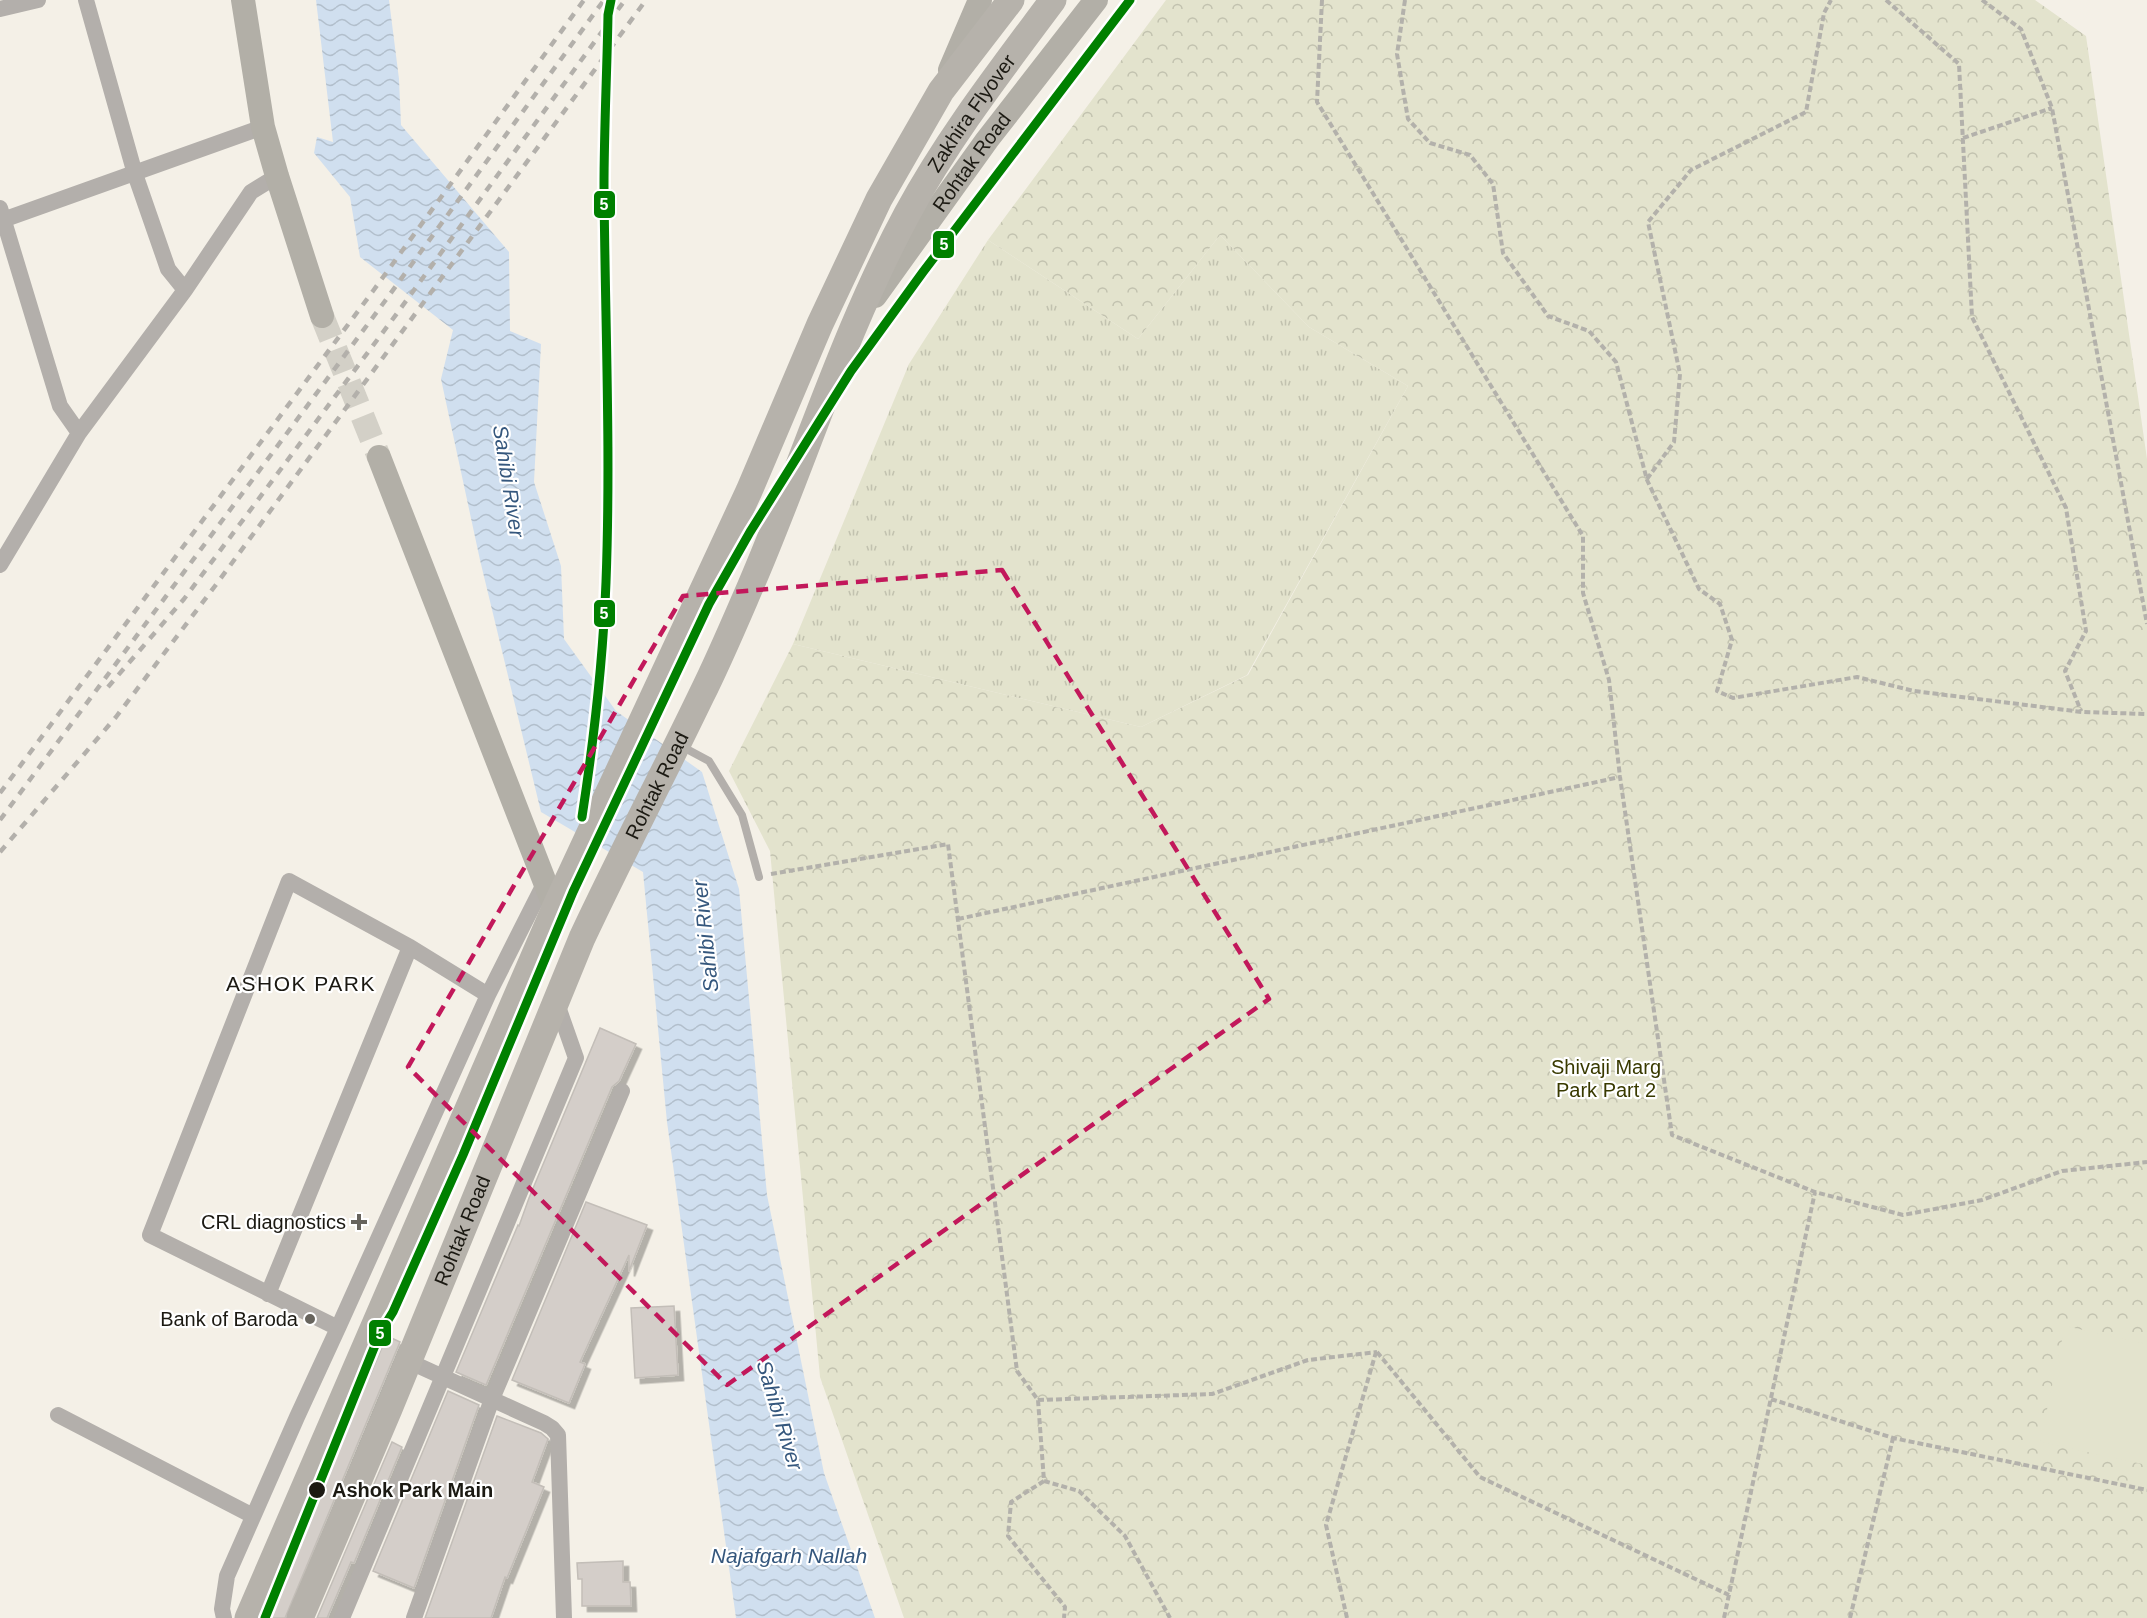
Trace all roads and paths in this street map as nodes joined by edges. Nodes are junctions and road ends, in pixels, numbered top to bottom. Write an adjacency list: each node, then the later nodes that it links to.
1 (38, 0): 13 (street)
2 (86, 0): 18 (street)
3 (243, 0): 16 (street)
4 (980, 0): 14 (street, Rohtak Road)
5 (1011, 0): 14 (main road, Zakhira Flyover)
6 (1053, 0): 23 (main road, Zakhira Flyover)
7 (1096, 0): 23 (street, Rohtak Road)
8 (1322, 0): 32 (path)
9 (1406, 0): 26 (path)
10 (1831, 0): 26 (path)
11 (1886, 0): 17 (path)
12 (1982, 0): 15 (path)
13 (0, 9)
14 (941, 91): 35 (main road, Rohtak Road)
15 (2052, 108): 17 (path); 28 (path)
16 (263, 127): 18 (street); 19 (street)
17 (1963, 138): 29 (path)
18 (135, 174): 20 (street); 21 (street)
19 (277, 176): 21 (street); 22 (street)
20 (1, 216): 24 (street)
21 (185, 290): 24 (street)
22 (322, 316)
23 (851, 330): 31 (main road, Rohtak Road)
24 (79, 433): 27 (street)
25 (380, 457): 34 (street)
26 (1647, 480): 29 (path)
27 (0, 565)
28 (2147, 624)
29 (2082, 712): 30 (path)
30 (2147, 714)
31 (677, 744): 33 (lane); 39 (main road, Rohtak Road)
32 (1620, 777): 36 (path); 42 (path)
33 (759, 877): 36 (path)
34 (545, 882): 35 (street); 38 (street)
35 (555, 908): 58 (main road, Rohtak Road)
36 (958, 919): 50 (path)
37 (410, 947): 38 (street); 43 (street); 43 (street)
38 (488, 995): 44 (street)
39 (556, 1001): 46 (main road, Rohtak Road); 47 (street)
40 (622, 1091): 48 (street)
41 (2147, 1162): 42 (path)
42 (1815, 1192): 49 (path)
43 (268, 1294): 44 (street)
44 (338, 1329): 55 (street)
45 (1377, 1352): 50 (path); 56 (path); 65 (path)
46 (408, 1361): 47 (street); 59 (main road, Rohtak Road)
47 (442, 1376): 48 (street); 60 (street)
48 (492, 1399): 61 (street); 62 (street)
49 (1771, 1399): 52 (path); 56 (path)
50 (1038, 1400): 53 (path)
51 (58, 1415): 55 (street)
52 (1893, 1438): 54 (path); 67 (path)
53 (1044, 1481): 63 (path); 64 (path)
54 (2147, 1490)
55 (253, 1515): 57 (street)
56 (1729, 1595): 66 (path)
57 (224, 1618)
58 (248, 1618)
59 (300, 1618)
60 (342, 1618)
61 (414, 1618)
62 (564, 1618)
63 (1064, 1618)
64 (1170, 1618)
65 (1347, 1618)
66 (1724, 1618)
67 (1850, 1618)

